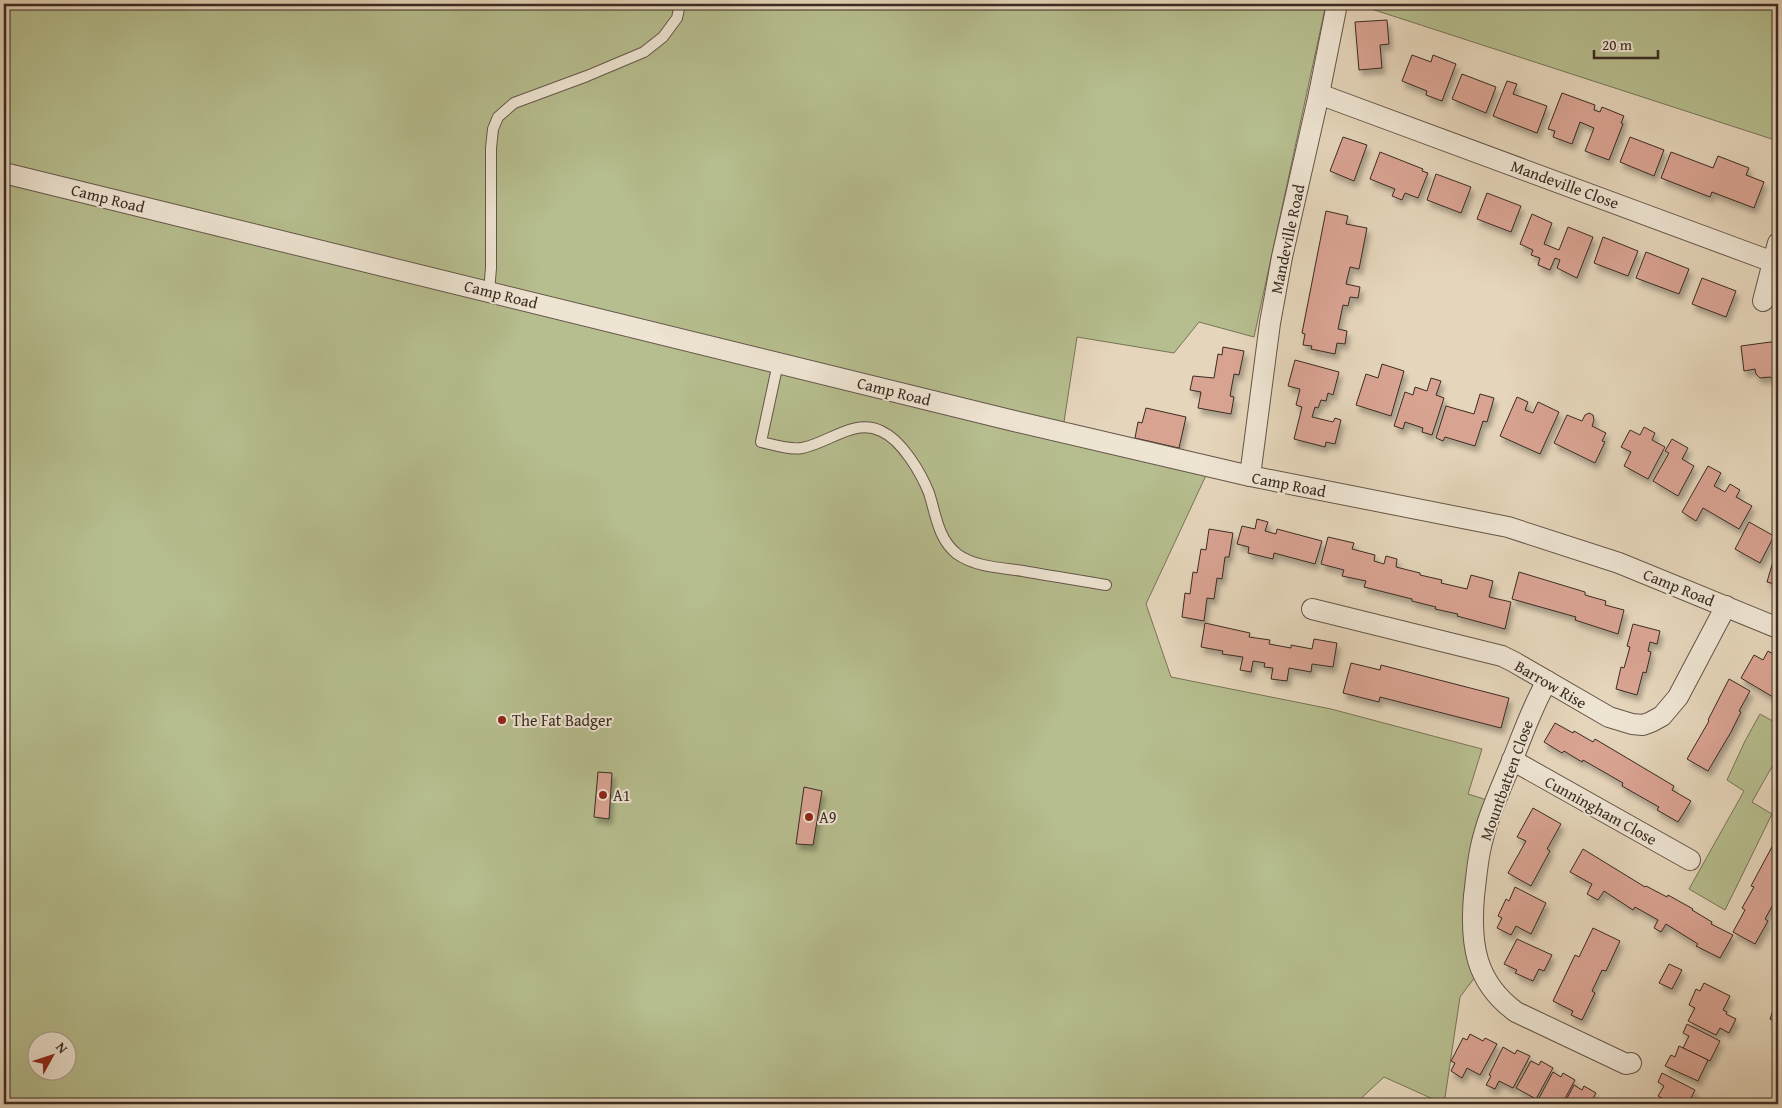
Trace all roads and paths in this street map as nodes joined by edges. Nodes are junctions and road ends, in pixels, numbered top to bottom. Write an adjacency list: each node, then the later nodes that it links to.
1 (680, 4): 6 (lane)
2 (1337, 4): 3 (street, Mandeville Road)
3 (1319, 94): 5 (street, Mandeville Close); 9 (street, Mandeville Road)
4 (4, 173): 6 (street, Camp Road)
5 (1776, 253): 7 (street, Mandeville Close)
6 (489, 291): 8 (street, Camp Road)
7 (1763, 301)
8 (778, 363): 9 (street, Camp Road); 10 (lane)
9 (1250, 476): 11 (street, Camp Road)
10 (1106, 585)
11 (1726, 606): 13 (street, Camp Road); 14 (street, Barrow Rise)
12 (1312, 609): 14 (street, Barrow Rise)
13 (1778, 628)
14 (1547, 681): 15 (street, Mountbatten Close)
15 (1512, 760): 16 (street, Cunningham Close); 17 (street, Mountbatten Close)
16 (1690, 860)
17 (1631, 1063)

